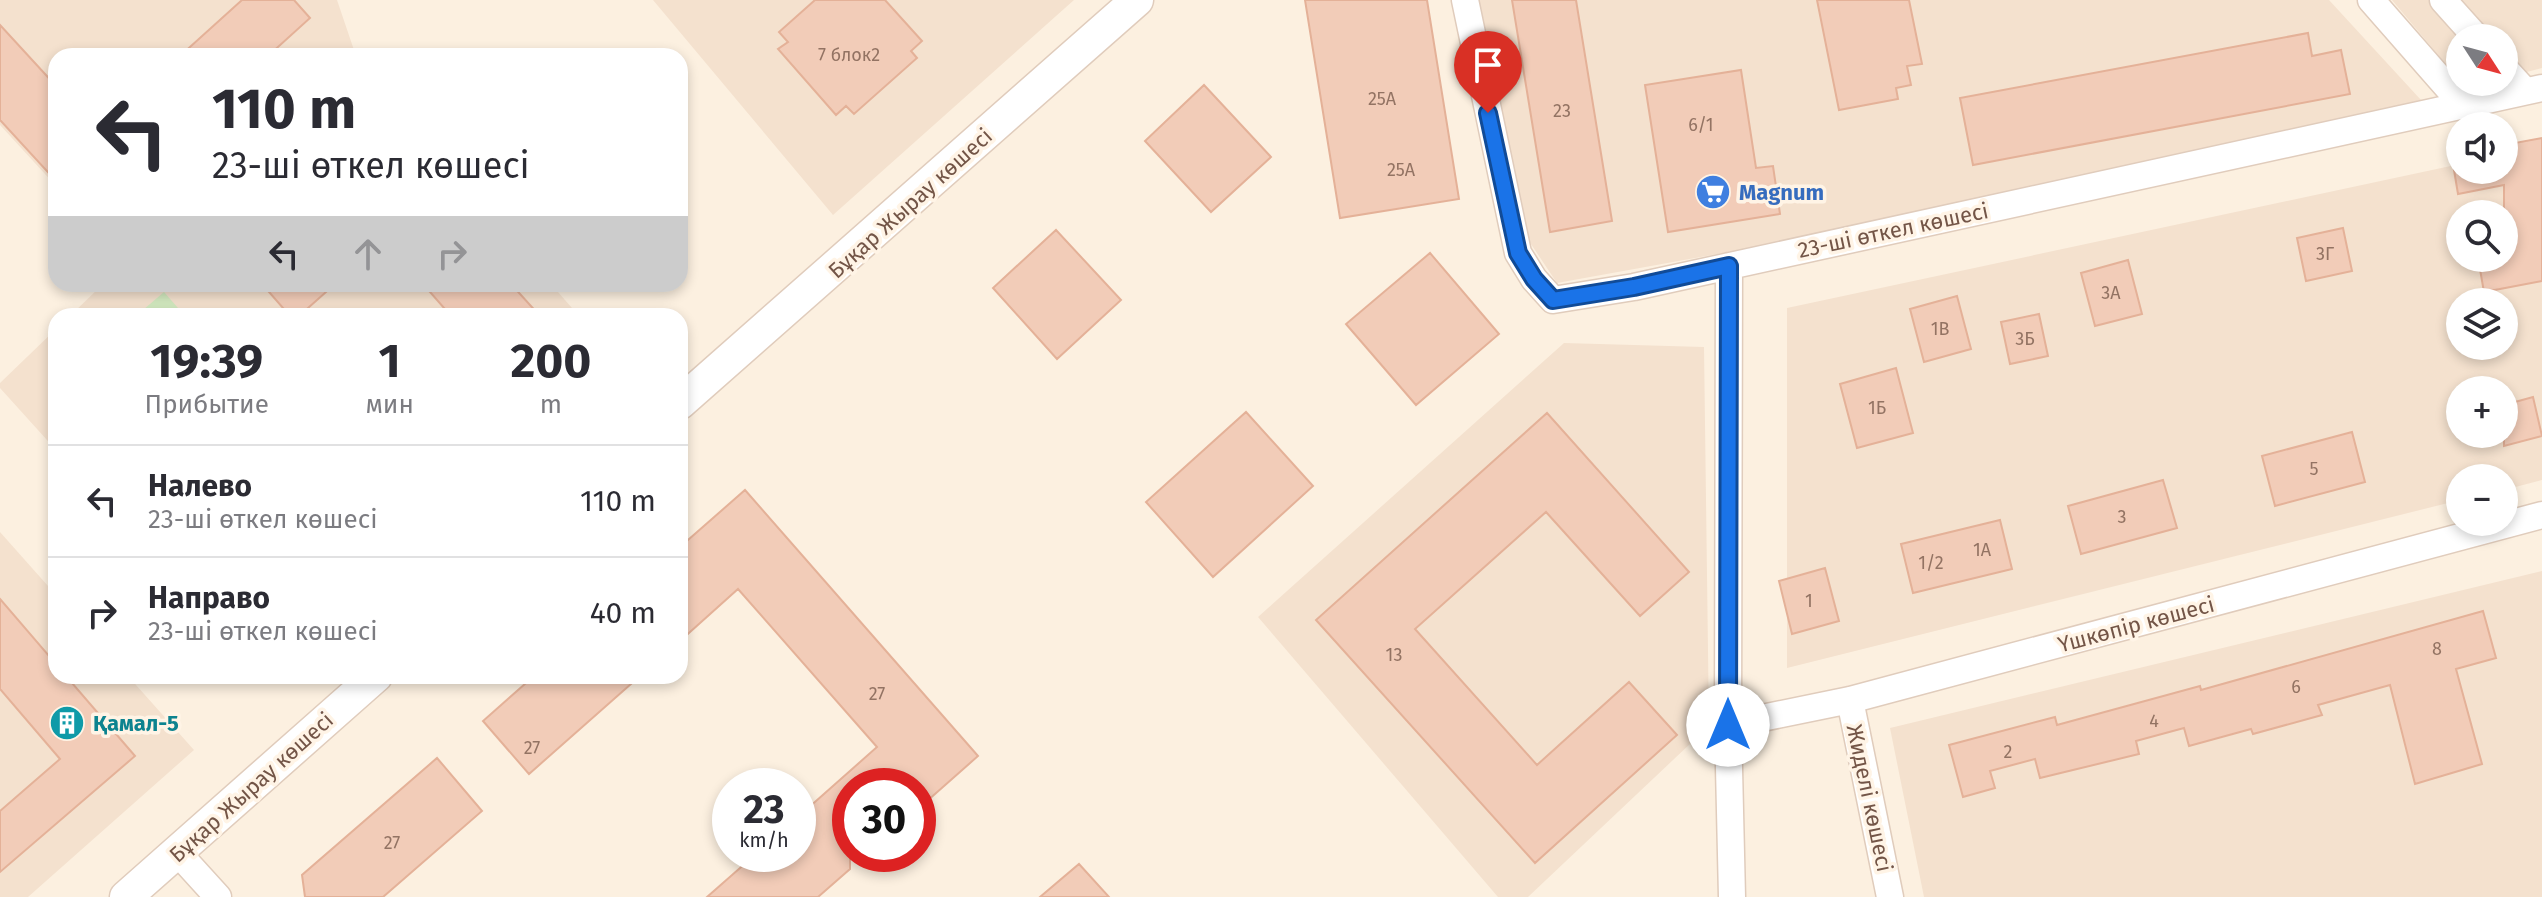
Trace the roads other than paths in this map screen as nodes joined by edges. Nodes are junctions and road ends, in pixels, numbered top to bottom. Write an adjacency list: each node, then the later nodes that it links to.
1 (1137, 0): 9 (street, Бұқар Жырау көшесі)
2 (1465, 0): 8 (street, 23-ші өткел көшесі)
3 (2371, 0): 7 (street)
4 (2443, 0): 5 (street)
5 (2464, 24)
6 (2534, 89): 7 (street, 23-ші өткел көшесі)
7 (2463, 105): 8 (street, 23-ші өткел көшесі)
8 (1729, 266): 13 (street)
9 (688, 396)
10 (2542, 515): 12 (street, Үшкөпір көшесі)
11 (367, 684): 14 (street, Бұқар Жырау көшесі)
12 (1850, 700): 13 (street, Үшкөпір көшесі); 18 (street, Жиделі көшесі)
13 (1728, 725): 17 (street)
14 (178, 853): 15 (street, Бұқар Жырау көшесі); 16 (street)
15 (126, 897)
16 (218, 897)
17 (1732, 897)
18 (1890, 897)

